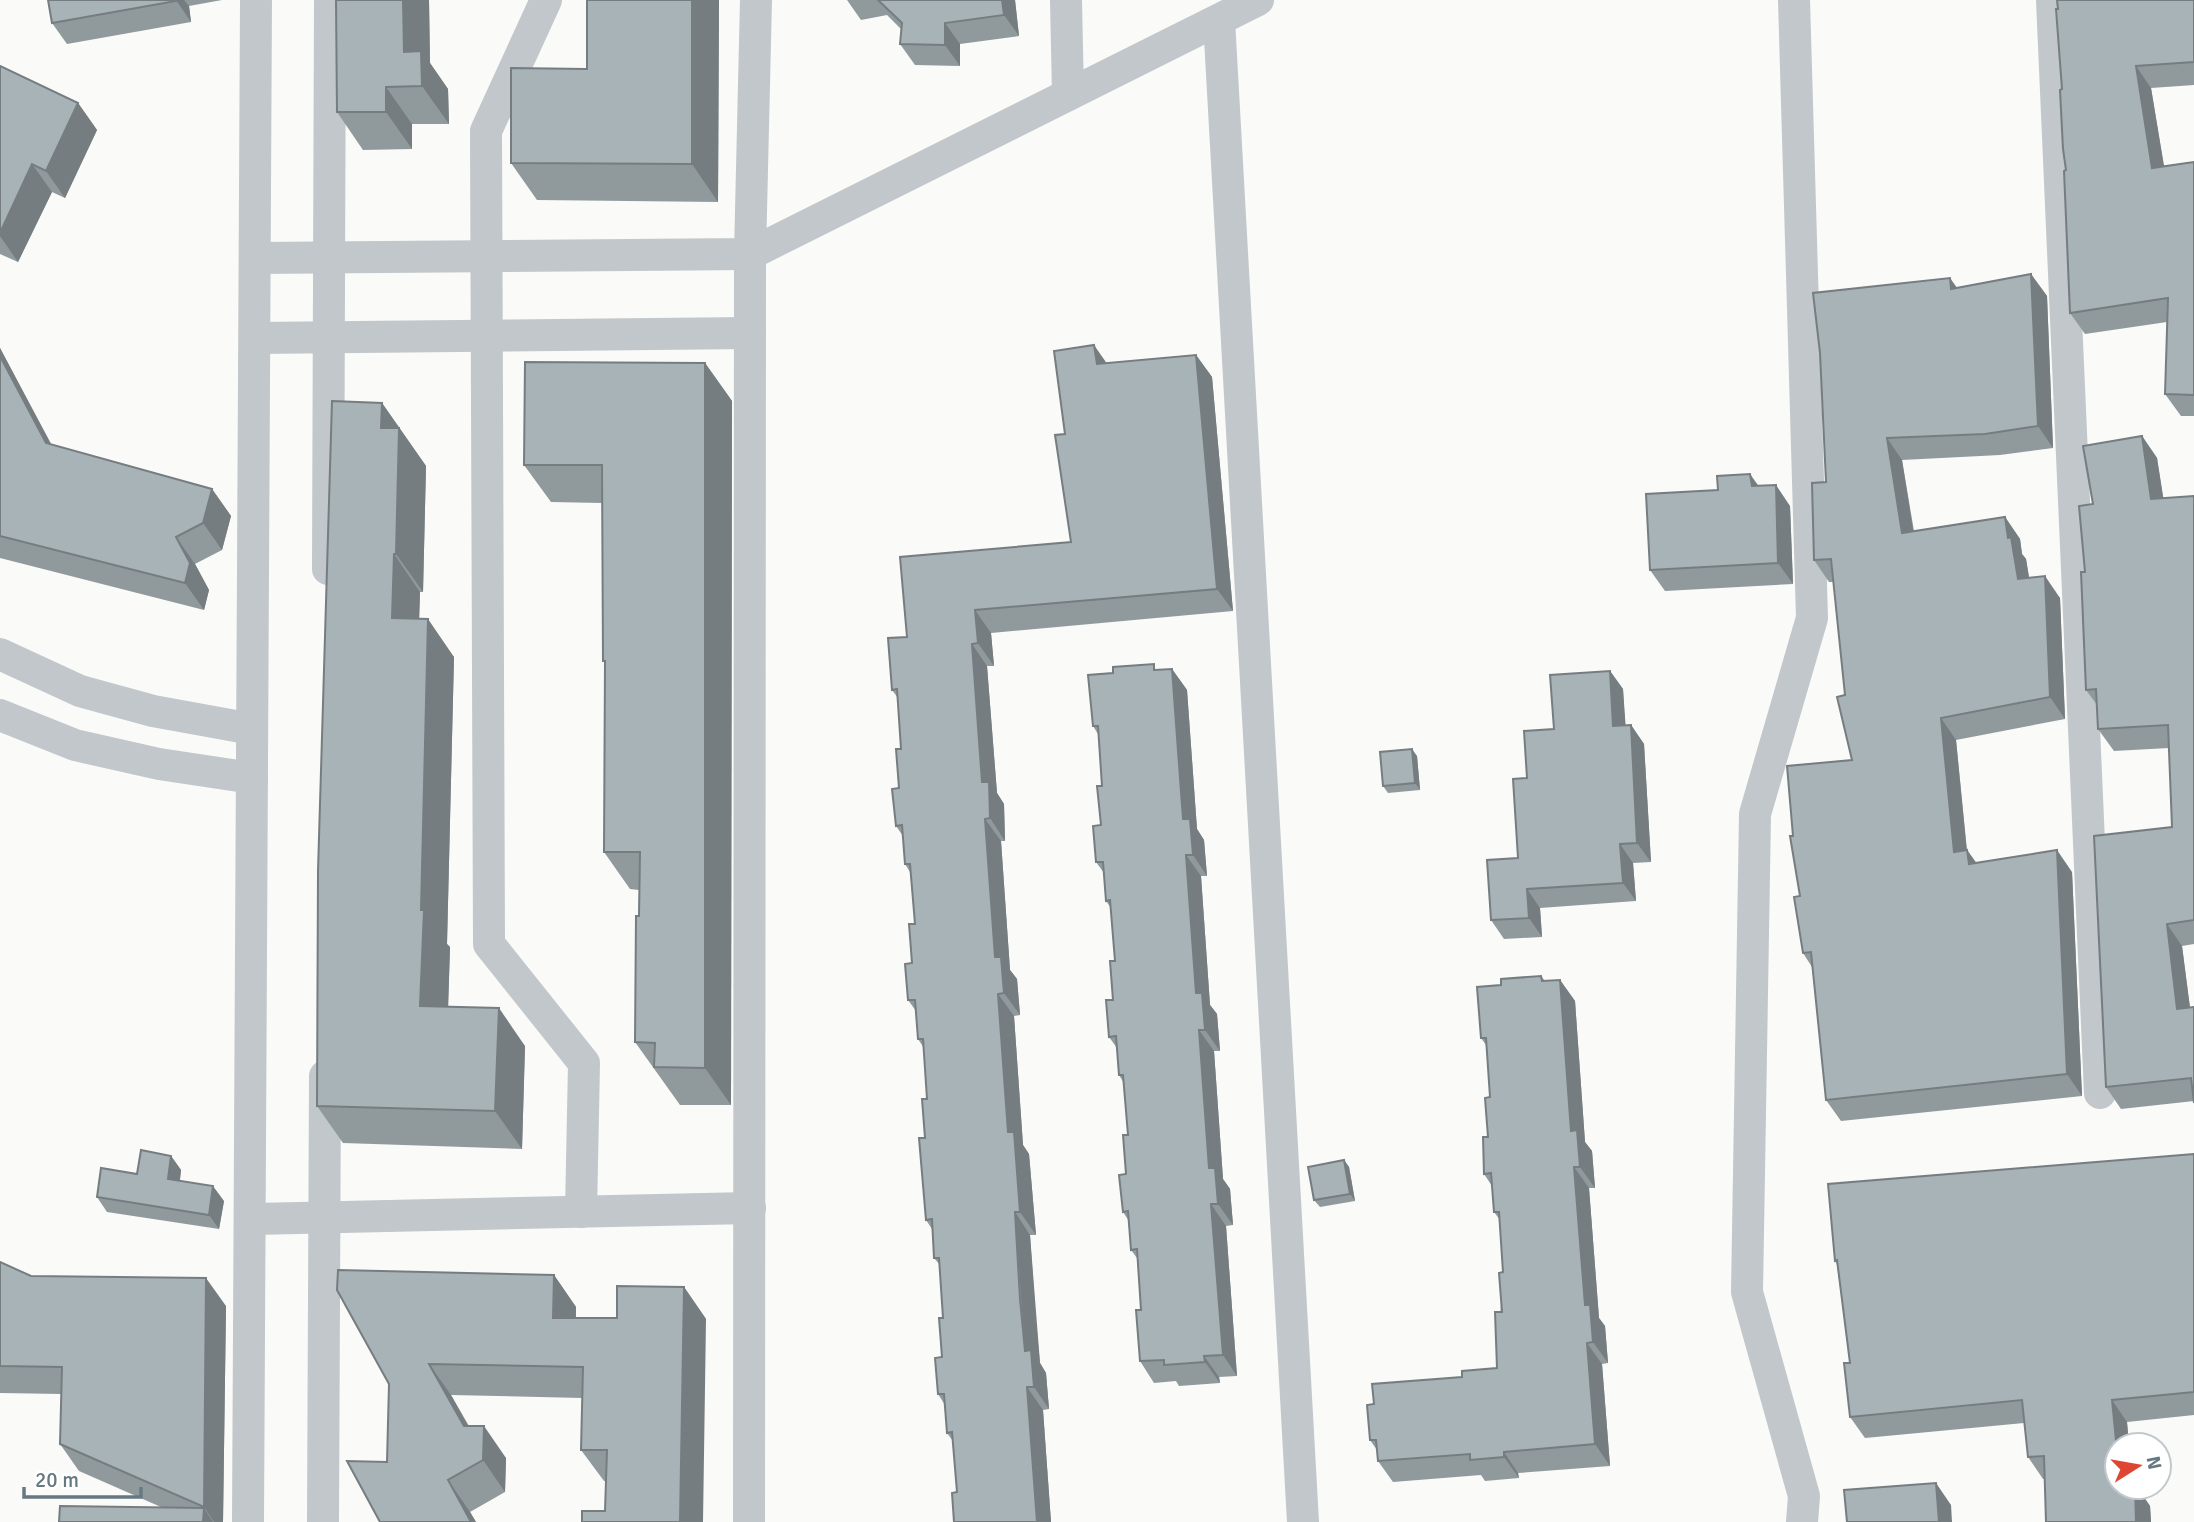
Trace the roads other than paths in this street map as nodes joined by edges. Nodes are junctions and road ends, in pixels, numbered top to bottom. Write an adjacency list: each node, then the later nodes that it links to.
1 (256, 0): 14 (street)
2 (330, 0): 13 (street)
3 (546, 0): 12 (street)
4 (756, 0): 11 (street)
5 (1066, 0): 10 (street)
6 (1258, 0): 9 (street)
7 (1794, 0): 34 (street)
8 (2052, 0): 25 (street)
9 (1219, 20): 10 (street); 33 (street)
10 (1068, 94): 11 (street)
11 (750, 254): 12 (street); 15 (street)
12 (487, 256): 13 (street); 16 (street)
13 (329, 257): 14 (street); 17 (street)
14 (255, 258): 18 (street)
15 (750, 333): 16 (street); 26 (street)
16 (487, 336): 17 (street); 27 (street)
17 (329, 337): 18 (street); 19 (street)
18 (254, 338): 22 (street)
19 (327, 603)
20 (0, 654): 22 (street)
21 (0, 715): 23 (street)
22 (252, 729): 23 (street)
23 (252, 778): 29 (street)
24 (325, 1050): 28 (street)
25 (2101, 1093)
26 (750, 1208): 27 (street); 32 (street)
27 (581, 1212): 28 (street)
28 (325, 1217): 29 (street); 31 (street)
29 (250, 1219): 30 (street)
30 (248, 1522)
31 (323, 1522)
32 (750, 1522)
33 (1303, 1522)
34 (1802, 1522)

